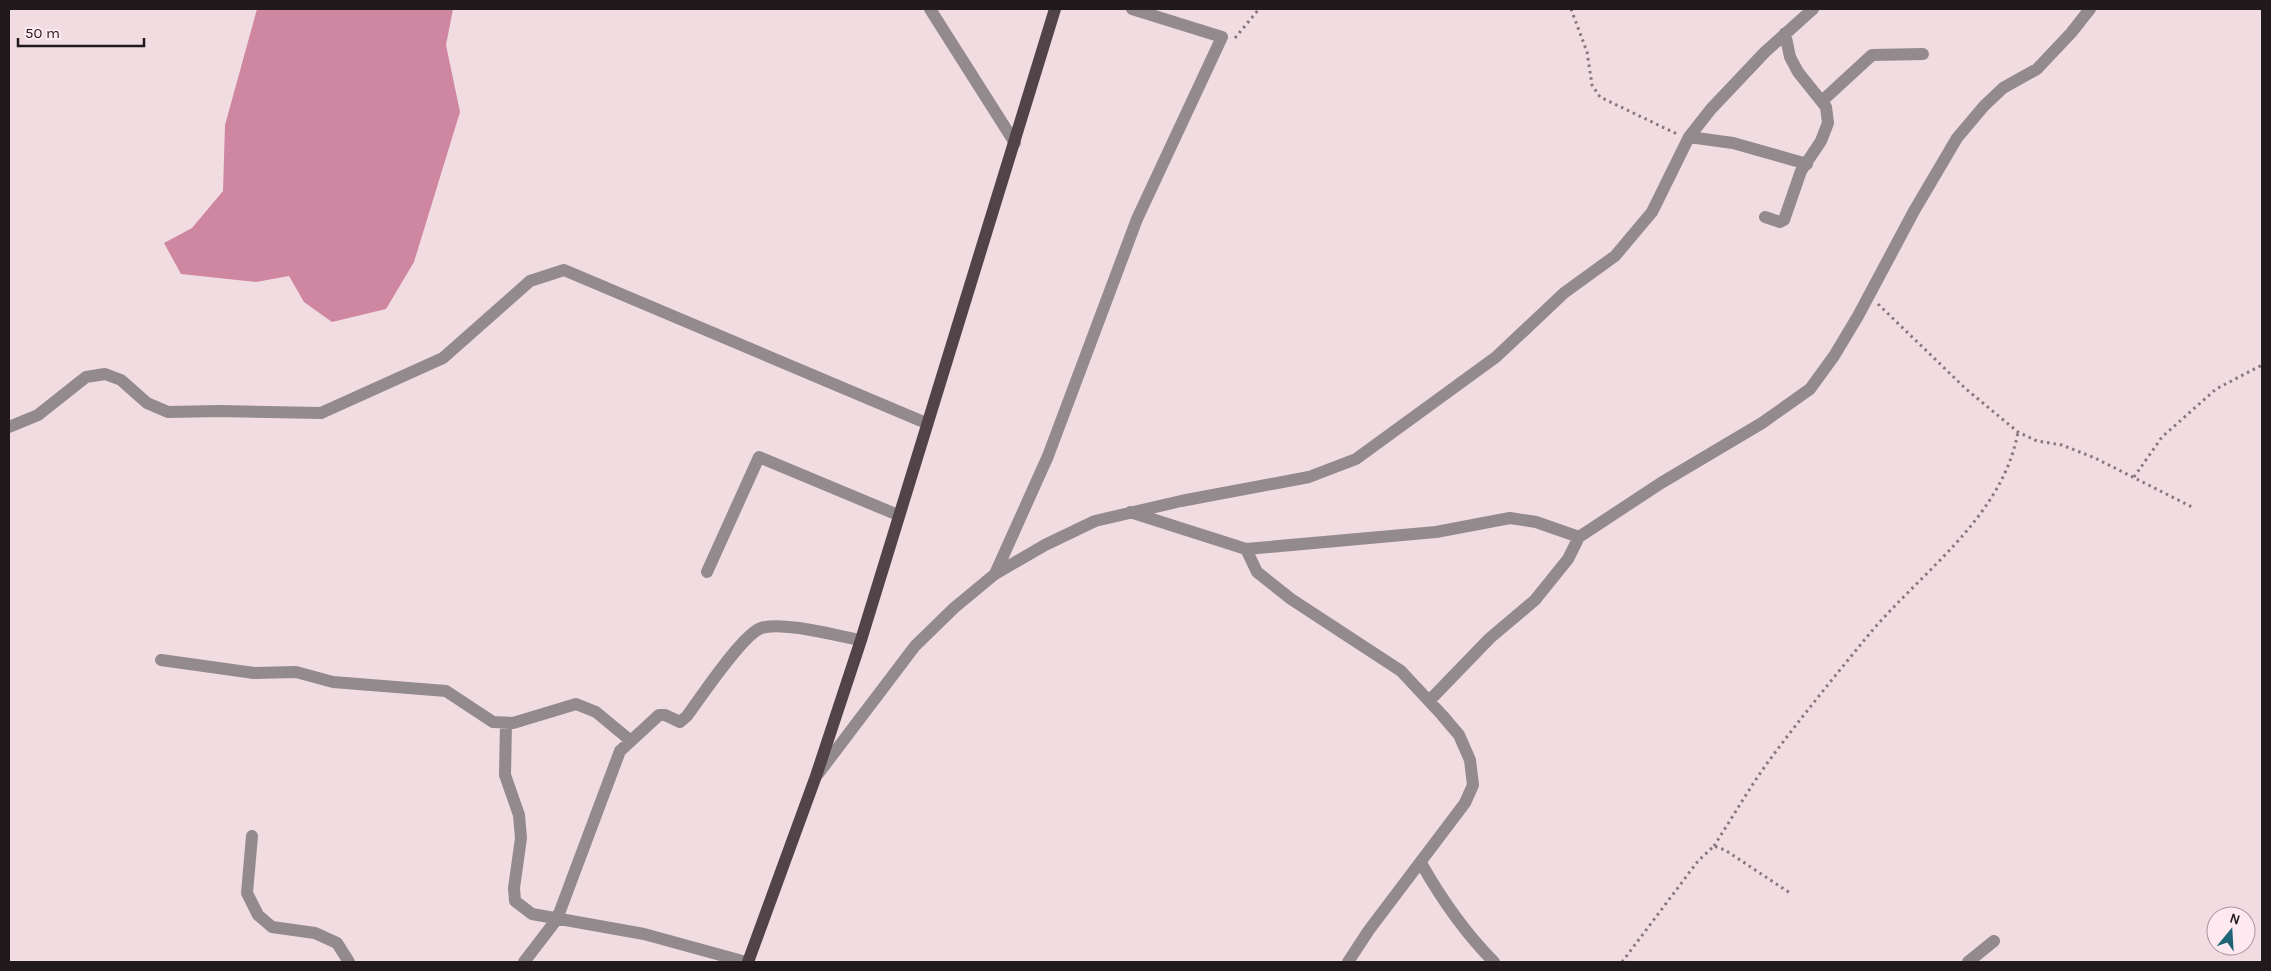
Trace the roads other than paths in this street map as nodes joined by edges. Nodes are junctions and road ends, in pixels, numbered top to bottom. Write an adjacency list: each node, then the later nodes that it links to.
1 (930, 9): 10 (street)
2 (1055, 9): 10 (main road)
3 (1132, 9): 20 (street)
4 (1813, 9): 6 (street)
5 (2090, 9): 17 (street)
6 (1786, 33): 8 (street); 9 (street)
7 (1923, 54): 8 (street)
8 (1822, 101): 11 (street)
9 (1689, 137): 11 (street); 15 (street)
10 (1015, 143): 13 (main road)
11 (1807, 164): 12 (street)
12 (1765, 217)
13 (926, 423): 14 (street); 16 (main road)
14 (9, 427)
15 (1130, 512): 18 (street); 20 (street)
16 (898, 514): 19 (street); 21 (main road)
17 (1580, 537): 18 (street); 23 (street)
18 (1246, 549): 23 (street)
19 (708, 572)
20 (995, 574): 26 (street)
21 (861, 640): 25 (street); 26 (main road)
22 (160, 660): 24 (street)
23 (1429, 701): 28 (street)
24 (506, 723): 25 (street); 29 (street)
25 (630, 741): 29 (street)
26 (816, 776): 33 (main road)
27 (252, 836): 31 (street)
28 (1421, 862): 34 (street); 35 (street)
29 (557, 919): 32 (street); 33 (street)
30 (1994, 941): 36 (street)
31 (349, 962)
32 (524, 962)
33 (747, 962)
34 (1348, 962)
35 (1494, 962)
36 (1968, 962)

